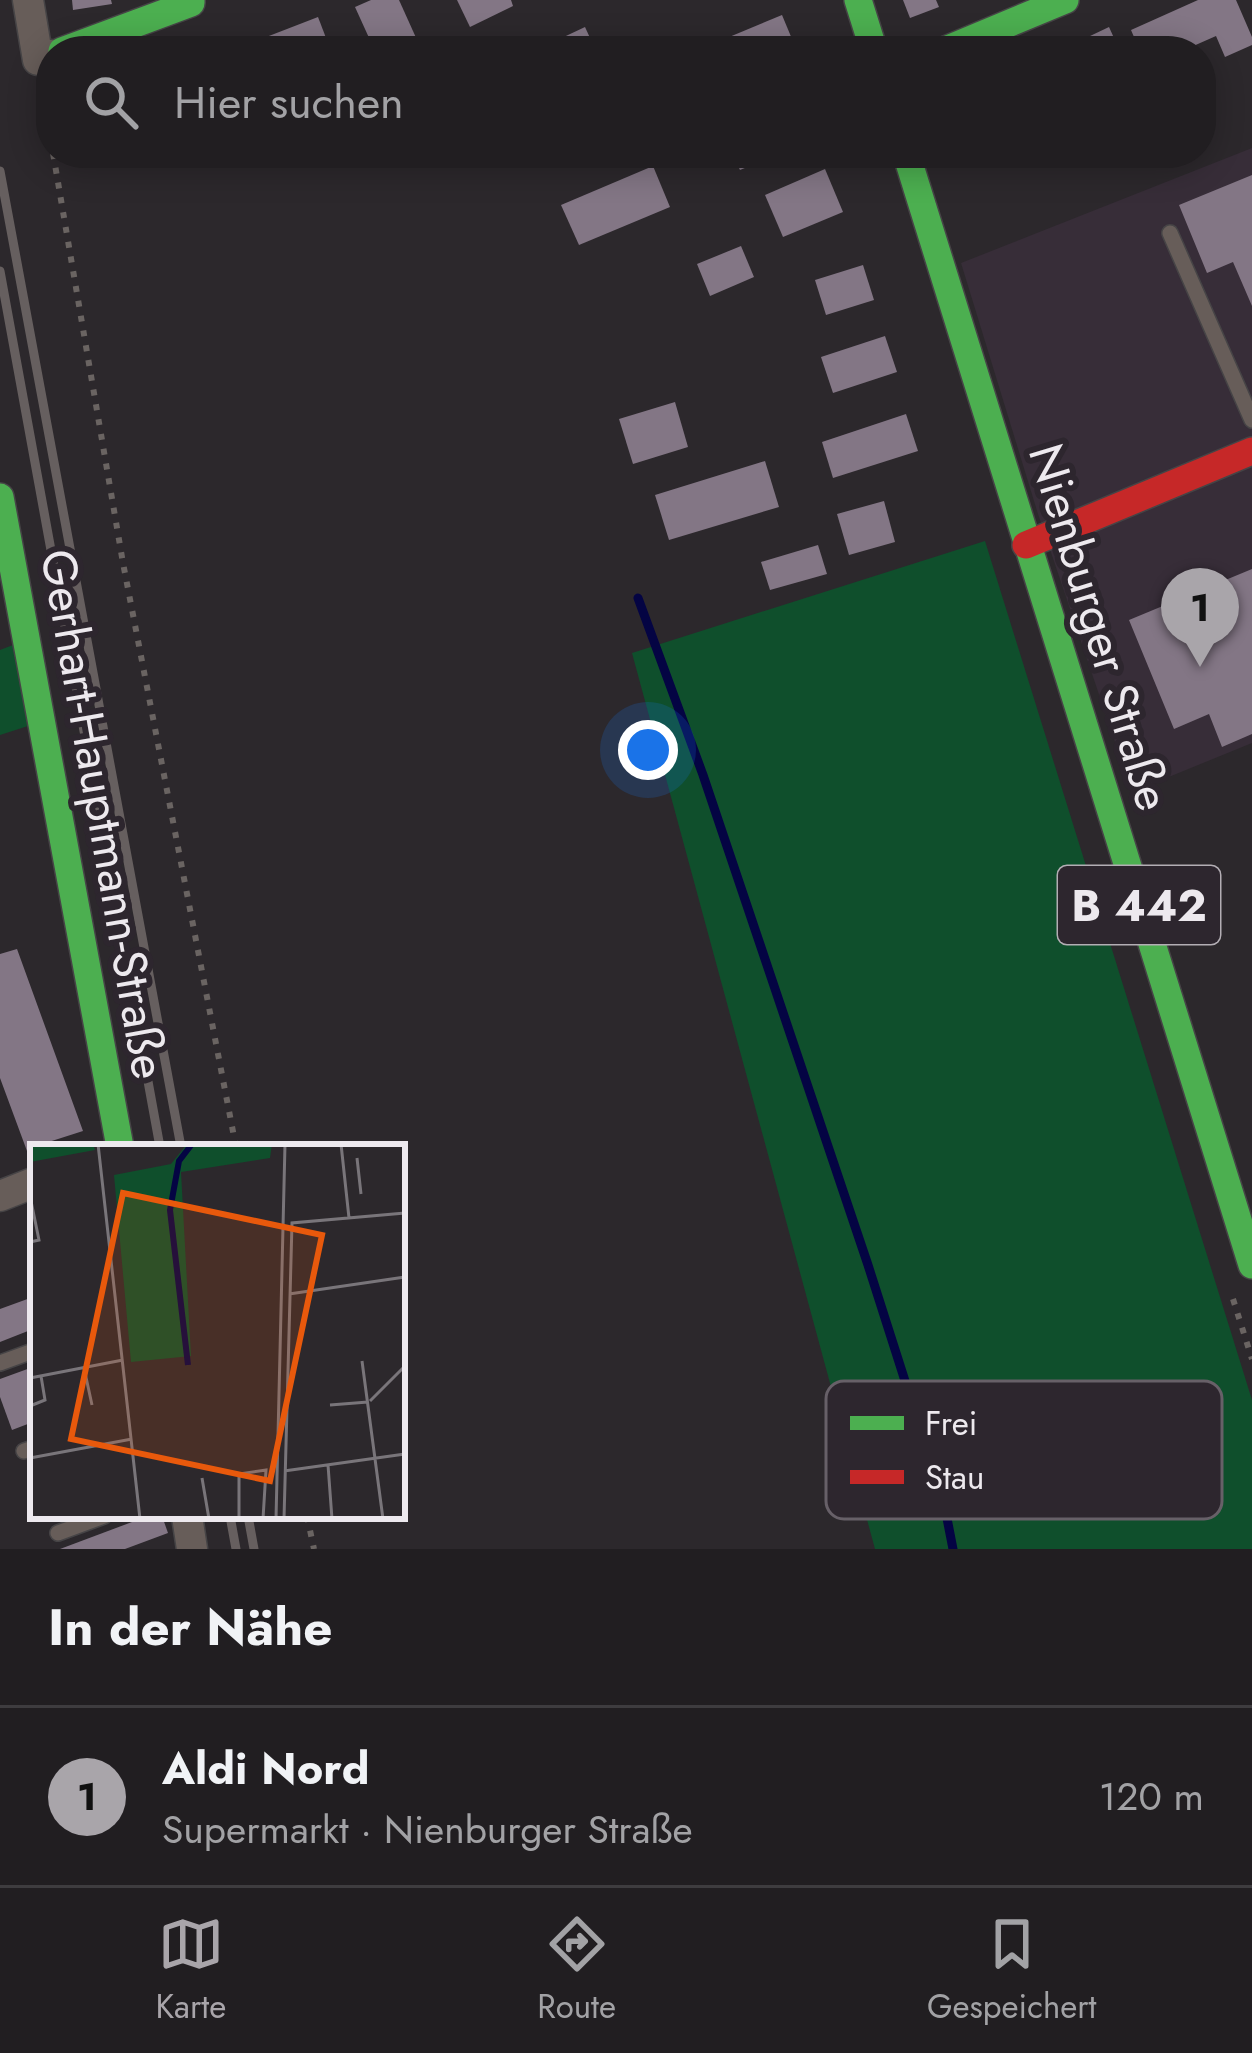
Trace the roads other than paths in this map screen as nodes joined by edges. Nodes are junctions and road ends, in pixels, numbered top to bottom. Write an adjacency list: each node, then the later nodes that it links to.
1 (28, 0): 5 (street)
2 (191, 0): 6 (main road)
3 (858, 0): 7 (main road)
4 (1065, 0): 8 (main road)
5 (42, 36)
6 (102, 36)
7 (869, 36)
8 (979, 36)
9 (911, 168): 14 (main road, Nienburger Straße / B 442)
10 (1170, 233): 11 (lane)
11 (1252, 420)
12 (1252, 451): 14 (main road)
13 (0, 497): 15 (main road, Gerhart-Hauptmann-Straße)
14 (1027, 545): 18 (main road, Nienburger Straße / B 442)
15 (119, 1144)
16 (30, 1184): 17 (street)
17 (0, 1196)
18 (1252, 1265)
19 (30, 1352): 20 (lane)
20 (0, 1363)
21 (96, 1519): 23 (lane)
22 (187, 1519): 24 (street)
23 (58, 1533)
24 (192, 1549)

